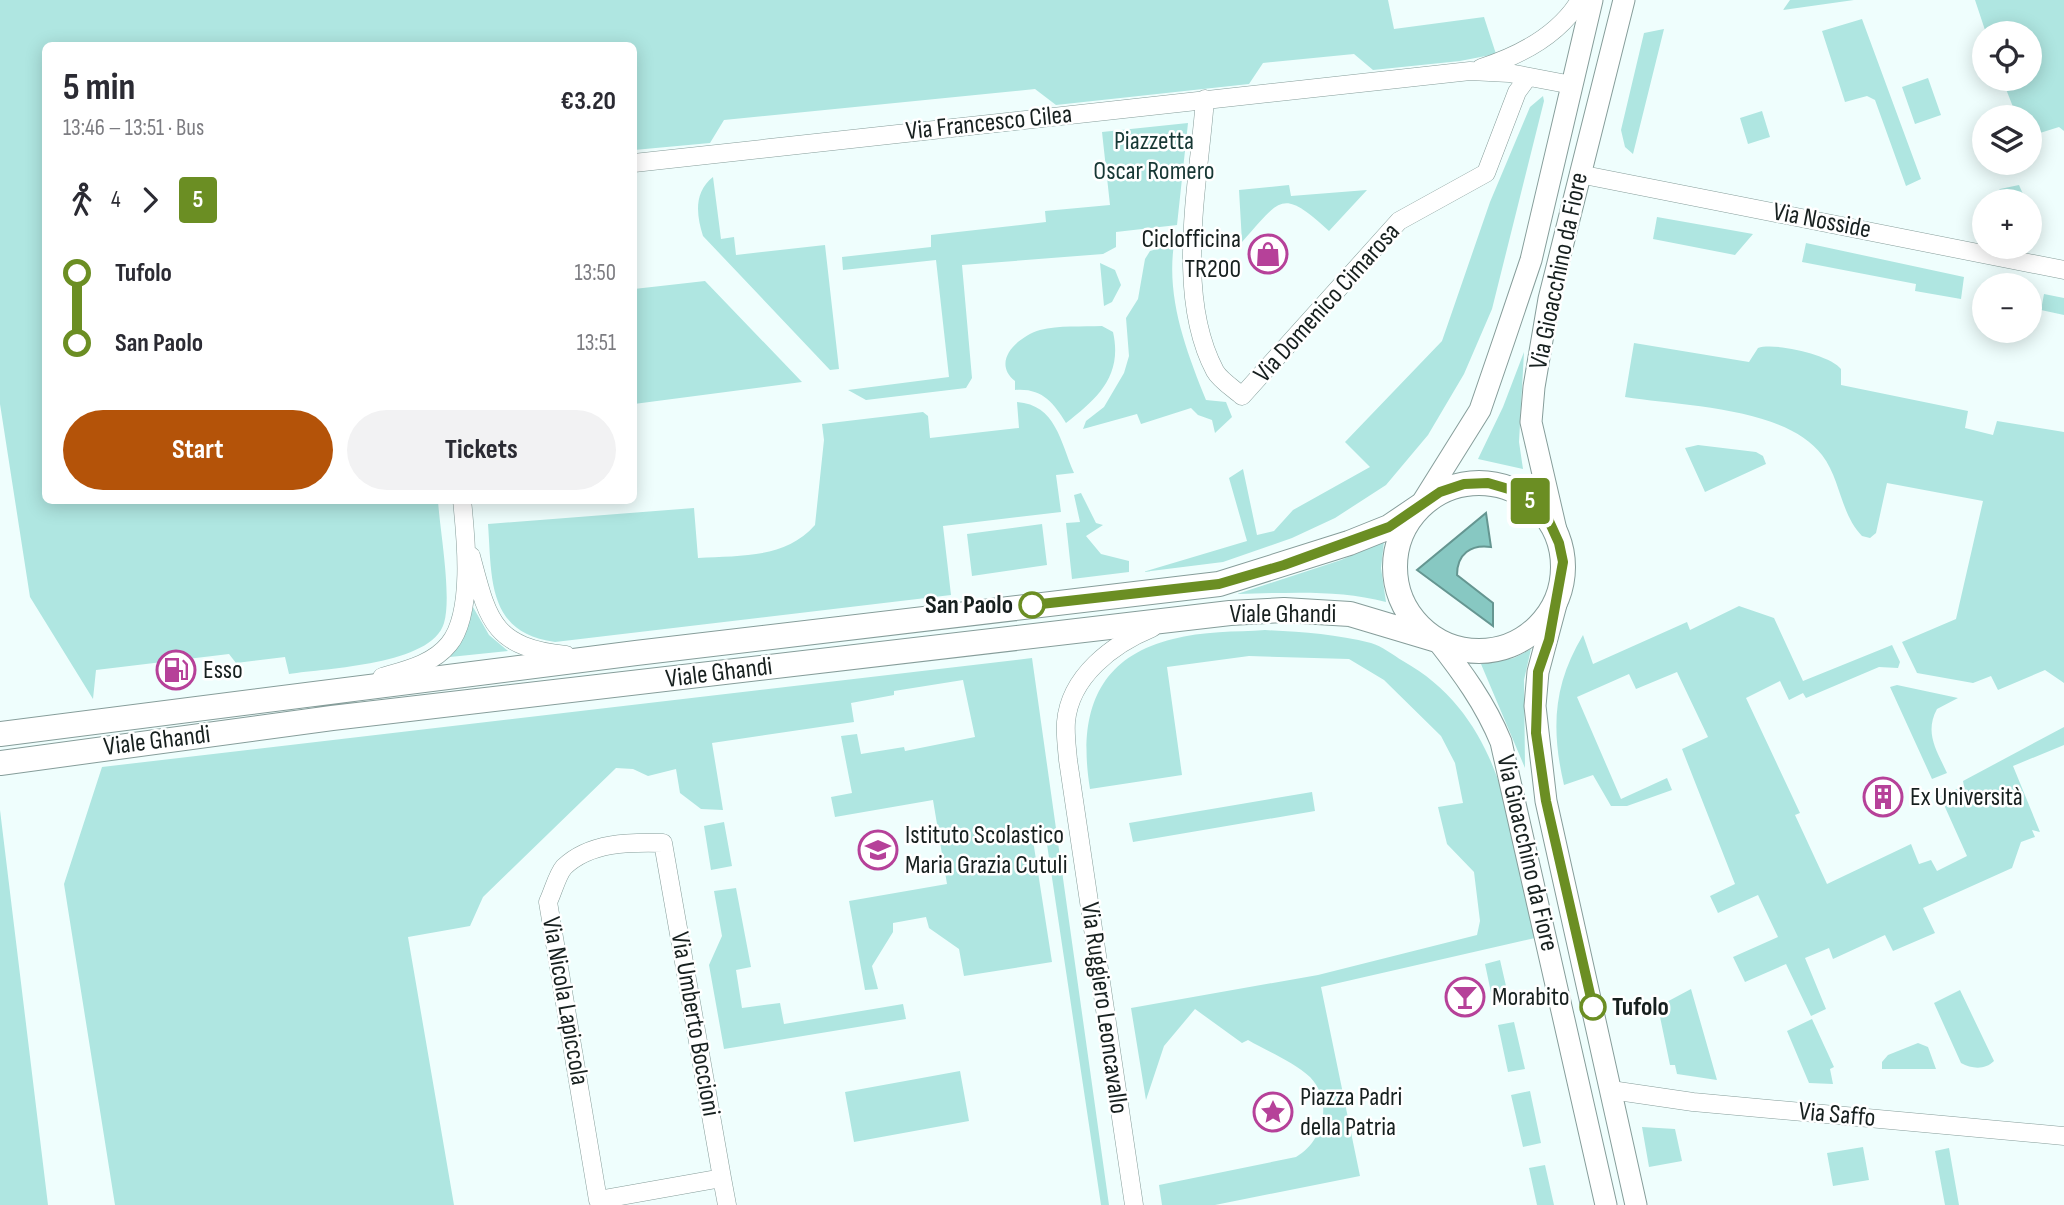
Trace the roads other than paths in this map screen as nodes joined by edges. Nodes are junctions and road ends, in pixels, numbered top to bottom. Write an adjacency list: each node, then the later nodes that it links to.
1 (1580, 0): 4 (street)
2 (1591, 0): 6 (street, Via Gioacchino da Fiore)
3 (1624, 0): 9 (street, Via Gioacchino da Fiore)
4 (1470, 71): 5 (street); 7 (street, Via Francesco Cilea)
5 (1528, 77): 6 (street); 7 (street, Via Domenico Cimarosa)
6 (1572, 85): 12 (street, Via Gioacchino da Fiore)
7 (1205, 99): 8 (street, Via Francesco Cilea)
8 (637, 163)
9 (1579, 174): 10 (street, Via Nosside); 14 (street, Via Gioacchino da Fiore)
10 (2064, 270)
11 (463, 504): 13 (street)
12 (1420, 506): 14 (main road); 17 (main road); 18 (main road, Viale Ghandi)
13 (466, 536): 18 (street); 19 (street)
14 (1559, 543): 15 (main road)
15 (1562, 582): 17 (main road); 23 (street, Via Gioacchino da Fiore)
16 (1178, 618): 17 (main road, Viale Ghandi); 21 (main road, Viale Ghandi); 27 (street, Via Ruggiero Leoncavallo)
17 (1437, 640): 28 (street, Via Gioacchino da Fiore)
18 (636, 653): 19 (main road, Viale Ghandi)
19 (329, 693): 20 (main road, Viale Ghandi)
20 (0, 734)
21 (0, 763)
22 (663, 843): 25 (street, Via Umberto Boccioni); 25 (street, Via Nicola Lapiccola)
23 (1611, 1090): 24 (street, Via Saffo); 29 (street, Via Gioacchino da Fiore)
24 (2064, 1136)
25 (722, 1178): 26 (street, Via Umberto Boccioni)
26 (727, 1205)
27 (1133, 1205)
28 (1606, 1205)
29 (1636, 1205)

